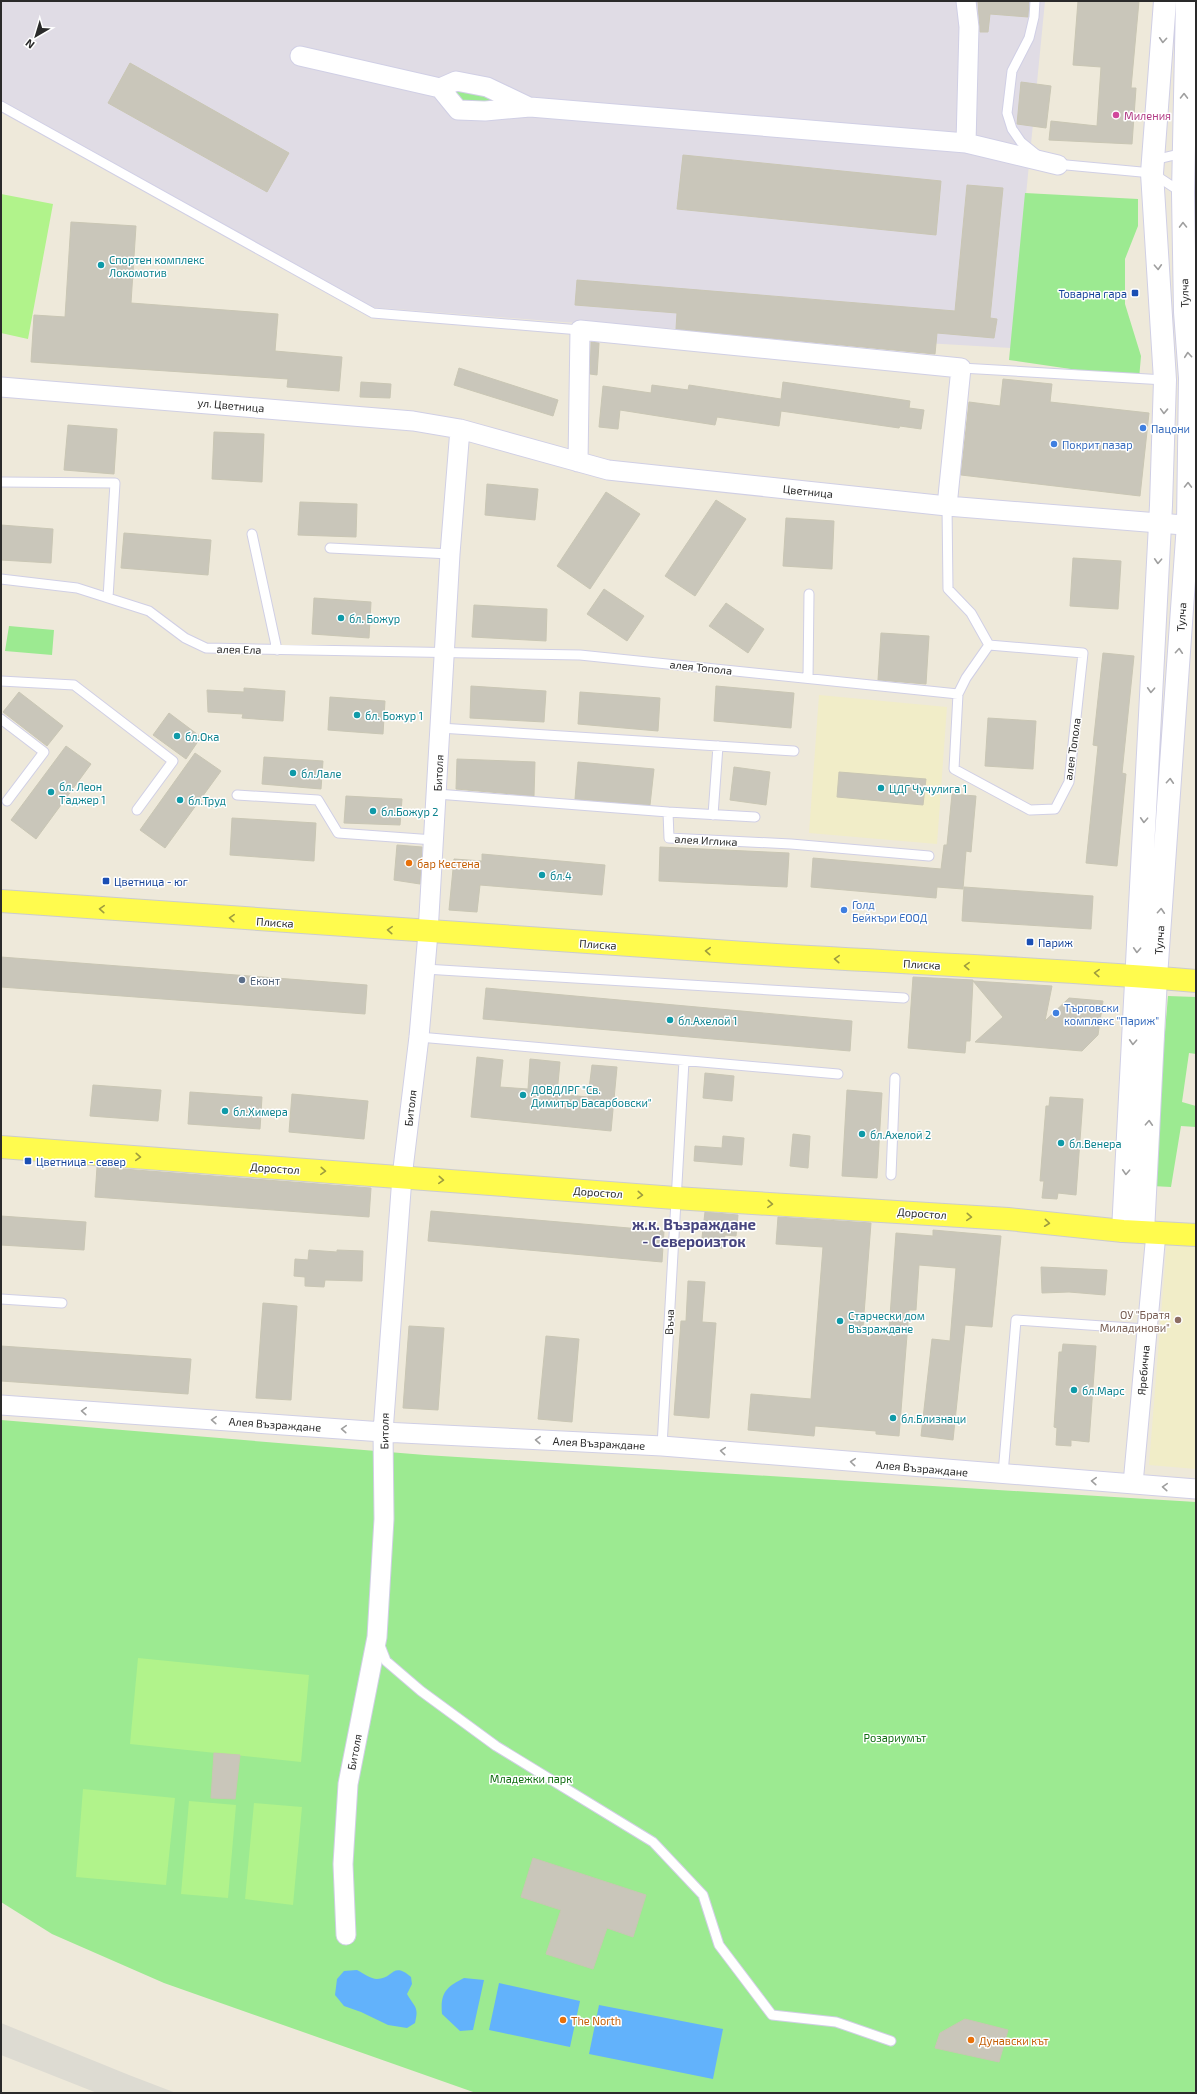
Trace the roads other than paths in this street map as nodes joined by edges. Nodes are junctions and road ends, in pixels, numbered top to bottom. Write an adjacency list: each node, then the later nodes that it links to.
1 (966, 1): 10 (street)
2 (1035, 1): 12 (lane)
3 (1165, 1): 13 (main road, Тулча, one-way to 13)
4 (1187, 1): 5 (main road, Тулча)
5 (1191, 24): 11 (main road, Тулча, one-way to 5)
6 (300, 56): 7 (street)
7 (440, 88): 9 (street); 9 (street)
8 (1, 106): 15 (lane)
9 (530, 107): 10 (street)
10 (966, 143): 12 (street)
11 (1190, 151): 13 (lane); 14 (main road, Тулча)
12 (1058, 165): 13 (lane)
13 (1153, 166): 14 (lane); 17 (main road, Тулча, one-way to 17)
14 (1183, 193): 24 (main road, Тулча, one-way to 14)
15 (580, 330): 16 (street); 20 (street)
16 (961, 368): 17 (lane); 22 (street)
17 (1165, 380): 23 (main road, Тулча, one-way to 23)
18 (1, 387): 19 (street, ул. Цветница)
19 (460, 429): 20 (street, Цветница); 27 (street, Битоля)
20 (578, 462): 22 (street, Цветница)
21 (1, 482): 30 (lane)
22 (947, 506): 23 (street, Цветница); 31 (lane)
23 (1160, 522): 24 (street, Цветница); 53 (main road, Тулча, one-way to 53)
24 (1192, 525): 53 (main road, Тулча, one-way to 24)
25 (252, 534): 32 (lane)
26 (330, 548): 27 (lane)
27 (450, 554): 33 (street, Битоля)
28 (1, 579): 30 (lane, алея Ела)
29 (810, 594): 34 (lane)
30 (108, 598): 32 (lane, алея Ела)
31 (989, 645): 36 (lane, алея Топола); 36 (lane, алея Топола)
32 (277, 650): 33 (lane, алея Ела)
33 (444, 653): 34 (lane, алея Топола); 38 (street, Битоля)
34 (808, 678): 36 (lane, алея Топола)
35 (1, 681): 44 (lane)
36 (958, 694)
37 (1, 719): 43 (lane)
38 (440, 728): 39 (lane); 41 (street, Битоля)
39 (718, 746): 40 (lane); 46 (lane)
40 (794, 751)
41 (437, 794): 45 (lane); 48 (street, Битоля)
42 (236, 795): 48 (lane)
43 (7, 801)
44 (137, 810)
45 (668, 812): 46 (lane); 49 (lane, алея Иглика)
46 (713, 815): 47 (lane)
47 (755, 817)
48 (434, 840): 51 (street, Битоля)
49 (929, 856)
50 (1, 901): 51 (main road, Плиска, one-way to 50)
51 (428, 933): 52 (street, Битоля); 53 (main road, Плиска, one-way to 51)
52 (425, 969): 55 (lane); 56 (street, Битоля)
53 (1146, 976): 54 (main road, Плиска); 64 (main road, Тулча)
54 (1196, 980)
55 (904, 998)
56 (419, 1038): 57 (lane); 62 (street, Битоля)
57 (684, 1061): 58 (lane); 63 (lane, Въча)
58 (838, 1074)
59 (895, 1078): 61 (lane)
60 (1, 1147): 62 (main road, Доростол, one-way to 62)
61 (890, 1175)
62 (402, 1177): 63 (main road, Доростол, one-way to 63); 70 (street, Битоля)
63 (675, 1198): 64 (main road, Доростол, one-way to 64); 71 (lane, Въча)
64 (1141, 1232): 65 (main road, Доростол); 68 (street, Яребична)
65 (1196, 1235)
66 (1, 1299): 67 (lane)
67 (62, 1303)
68 (1146, 1329): 72 (lane); 73 (street, Яребична)
69 (1, 1405): 70 (street, Алея Възраждане, one-way to 69)
70 (382, 1432): 71 (street, Алея Възраждане, one-way to 70); 75 (street, Битоля)
71 (662, 1446): 72 (street, Алея Възраждане, one-way to 71)
72 (1003, 1474): 73 (street, Алея Възраждане, one-way to 72)
73 (1133, 1484): 74 (street, Алея Възраждане, one-way to 73)
74 (1196, 1489)
75 (377, 1637): 76 (street, Битоля); 77 (lane)
76 (346, 1934)
77 (891, 2042)

